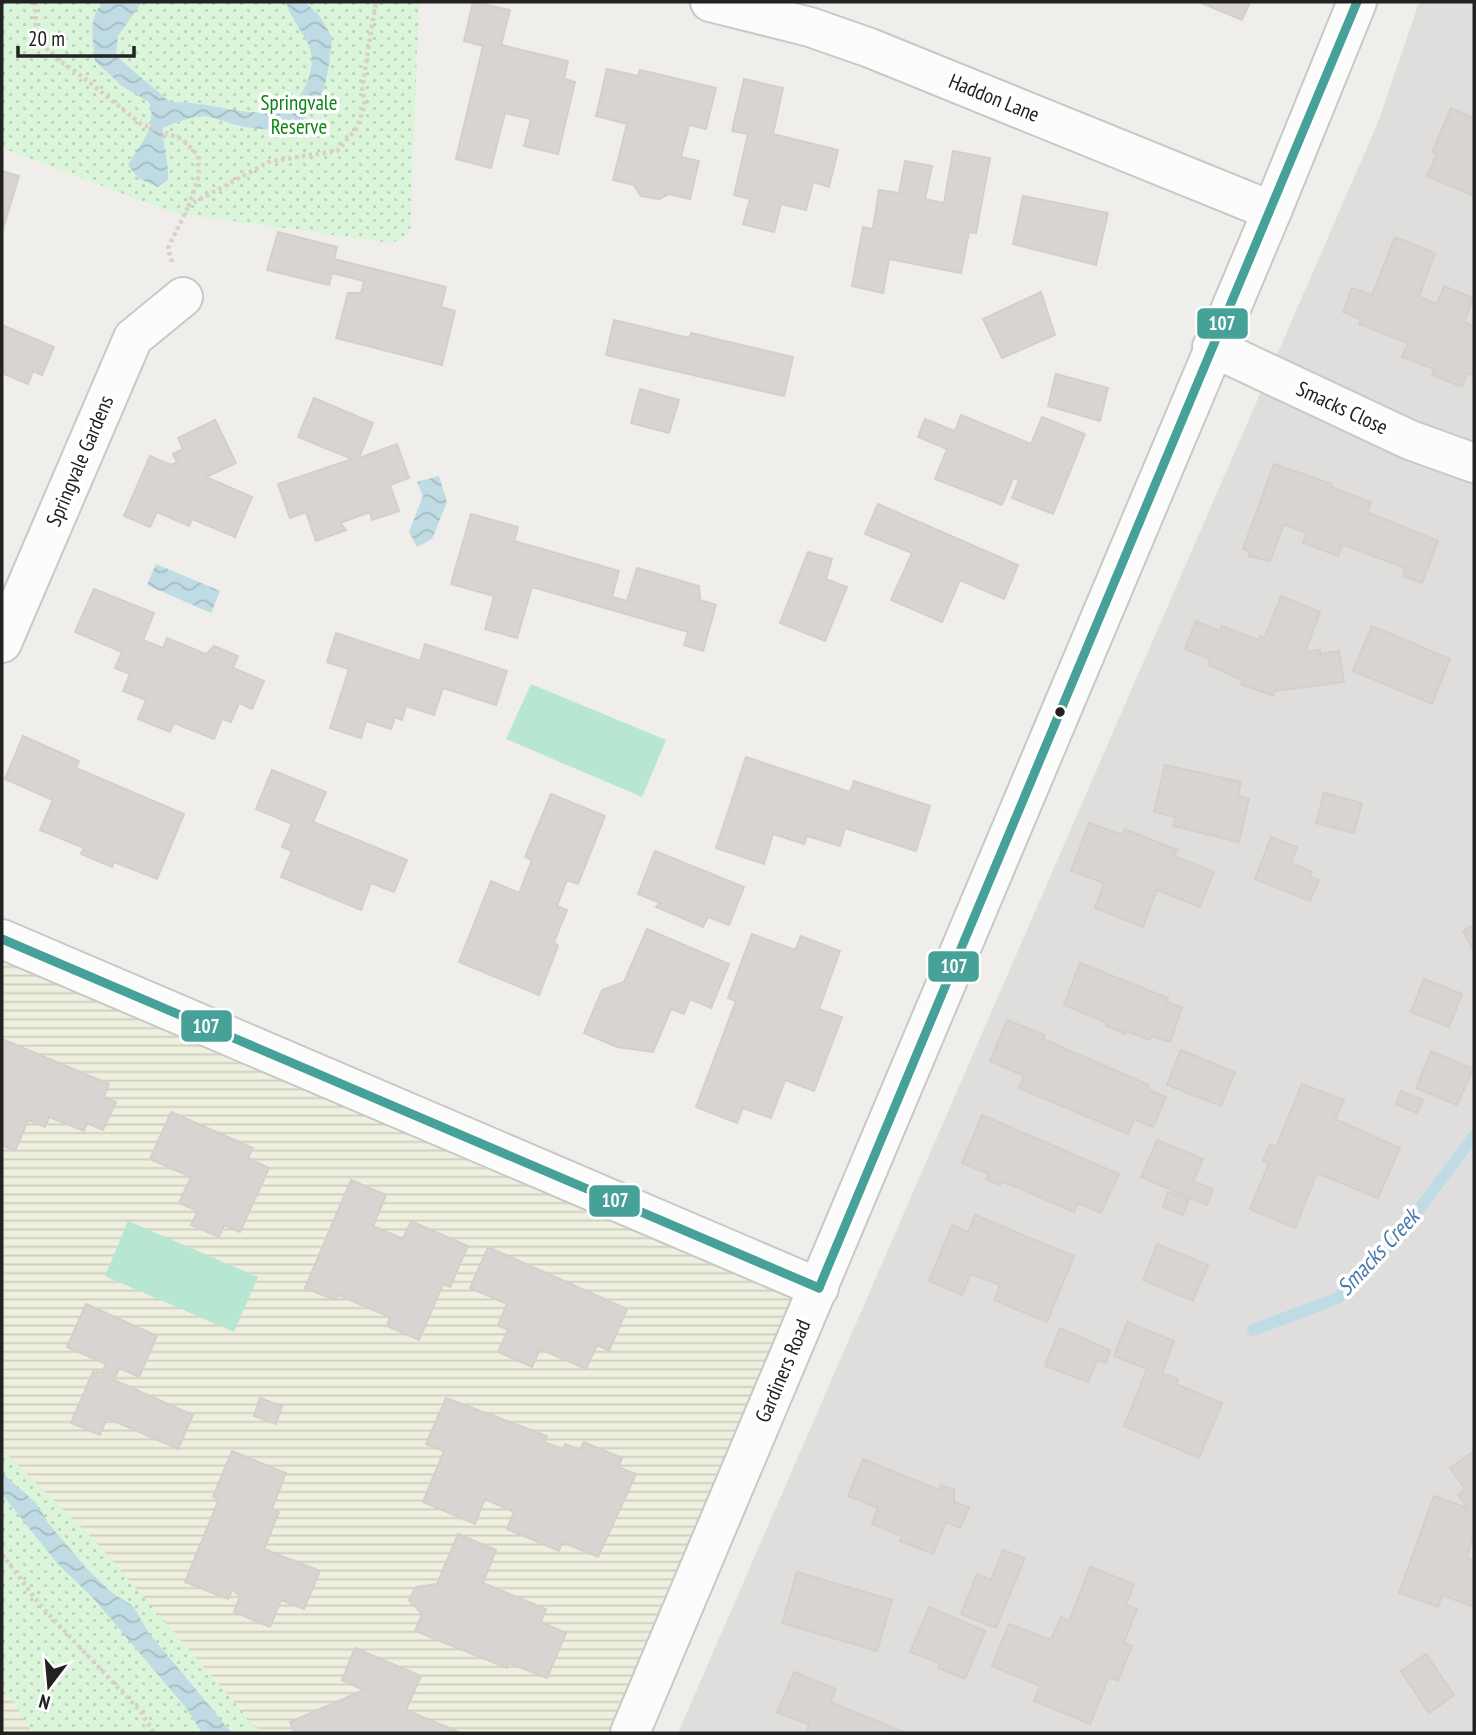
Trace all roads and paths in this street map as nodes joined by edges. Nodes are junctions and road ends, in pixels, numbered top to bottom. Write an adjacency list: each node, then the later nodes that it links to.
1 (35, 2): 5 (path)
2 (376, 2): 5 (path)
3 (710, 2): 6 (street, Haddon Lane)
4 (1357, 2): 6 (street, Gardiners Road)
5 (189, 205): 7 (path)
6 (1272, 211): 8 (street, Gardiners Road)
7 (183, 297): 10 (street, Springvale Gardens)
8 (1212, 347): 9 (street, Smacks Close); 12 (street, Gardiners Road)
9 (1474, 463)
10 (2, 643)
11 (2, 939): 12 (street)
12 (819, 1288): 15 (street, Gardiners Road)
13 (2, 1554): 14 (path)
14 (154, 1733)
15 (631, 1733)

